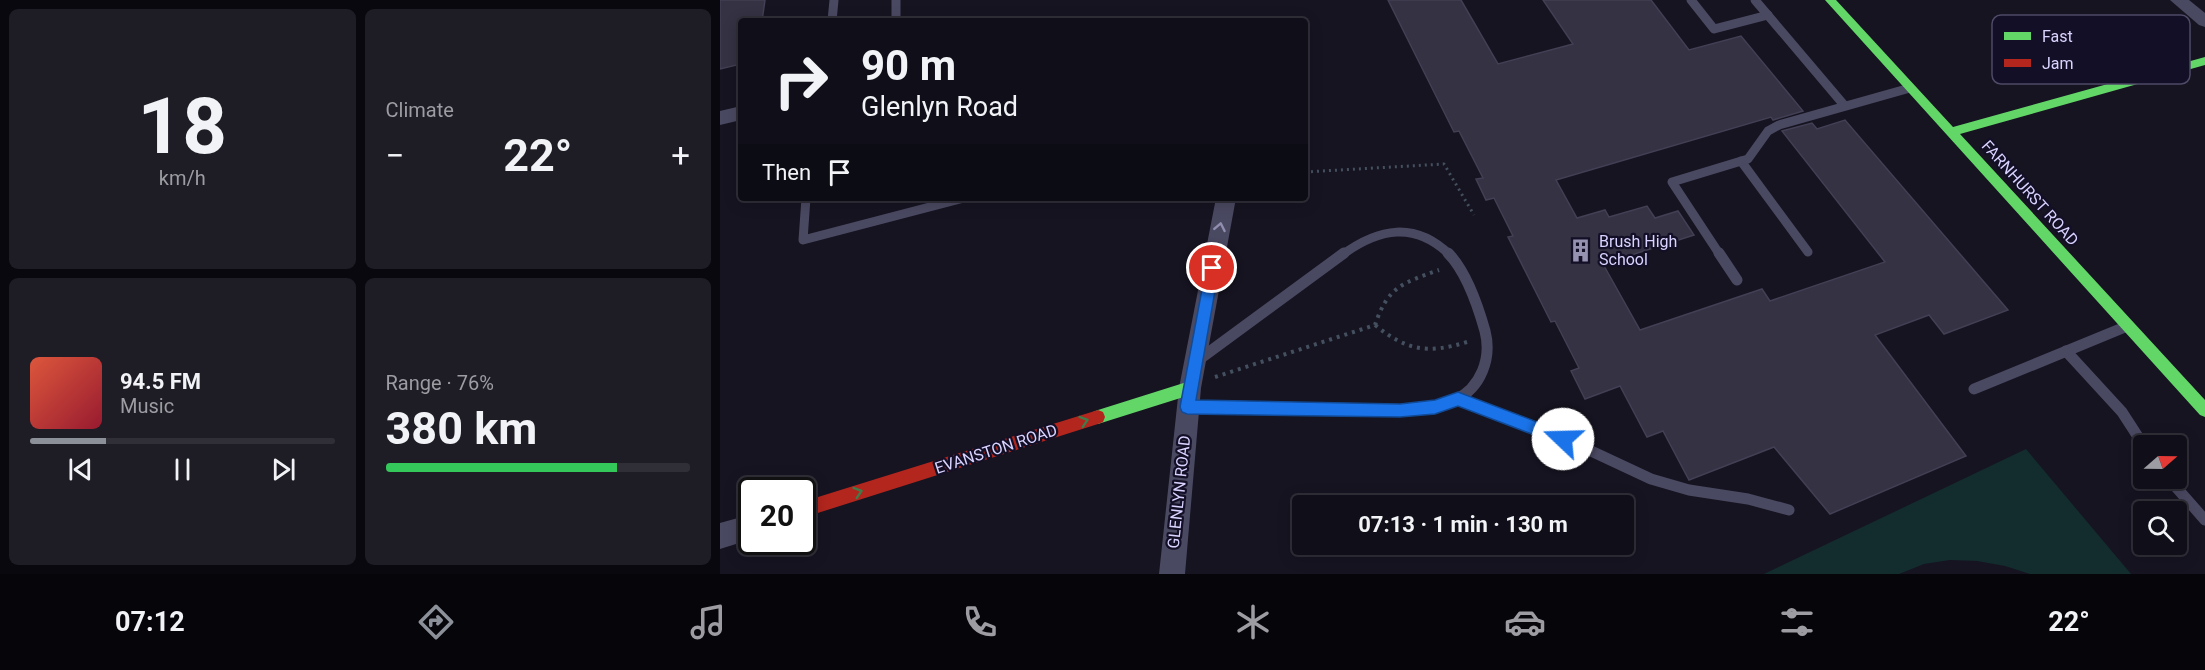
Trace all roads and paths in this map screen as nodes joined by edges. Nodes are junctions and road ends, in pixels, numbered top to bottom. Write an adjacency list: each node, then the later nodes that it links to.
1 (834, 0): 8 (lane)
2 (896, 0): 9 (lane)
3 (1691, 0): 7 (lane)
4 (1755, 0): 7 (lane)
5 (1830, 0): 14 (street, FARNHURST ROAD)
6 (2178, 0): 10 (street)
7 (1768, 15): 15 (lane)
8 (832, 18)
9 (896, 18)
10 (2205, 21)
11 (2205, 61): 12 (street)
12 (2190, 65)
13 (2123, 84): 18 (street)
14 (1910, 88): 15 (lane); 18 (street, FARNHURST ROAD)
15 (1844, 105): 19 (lane)
16 (738, 114): 17 (street)
17 (720, 118)
18 (1951, 132): 29 (street, FARNHURST ROAD)
19 (1741, 161): 25 (lane); 27 (lane)
20 (1308, 172): 24 (path)
21 (806, 201): 22 (lane)
22 (952, 201)
23 (1225, 201): 32 (street, GLENLYN ROAD, one-way to 23)
24 (1474, 215)
25 (1808, 252)
26 (1439, 270): 28 (path)
27 (1737, 280)
28 (1375, 325): 30 (path); 34 (path)
29 (2128, 325): 31 (lane); 36 (street, FARNHURST ROAD)
30 (1467, 342)
31 (2066, 351): 33 (lane); 37 (lane)
32 (1194, 362): 34 (street, GLENLYN ROAD); 35 (lane)
33 (1974, 389)
34 (1189, 397): 35 (lane); 39 (street, EVANSTON ROAD, one-way to 34); 44 (street, GLENLYN ROAD)
35 (1458, 399): 40 (lane)
36 (2205, 410)
37 (2137, 435)
38 (2178, 489): 41 (lane)
39 (816, 506)
40 (1789, 510)
41 (2205, 520)
42 (738, 530): 43 (street)
43 (720, 536)
44 (1172, 574)

